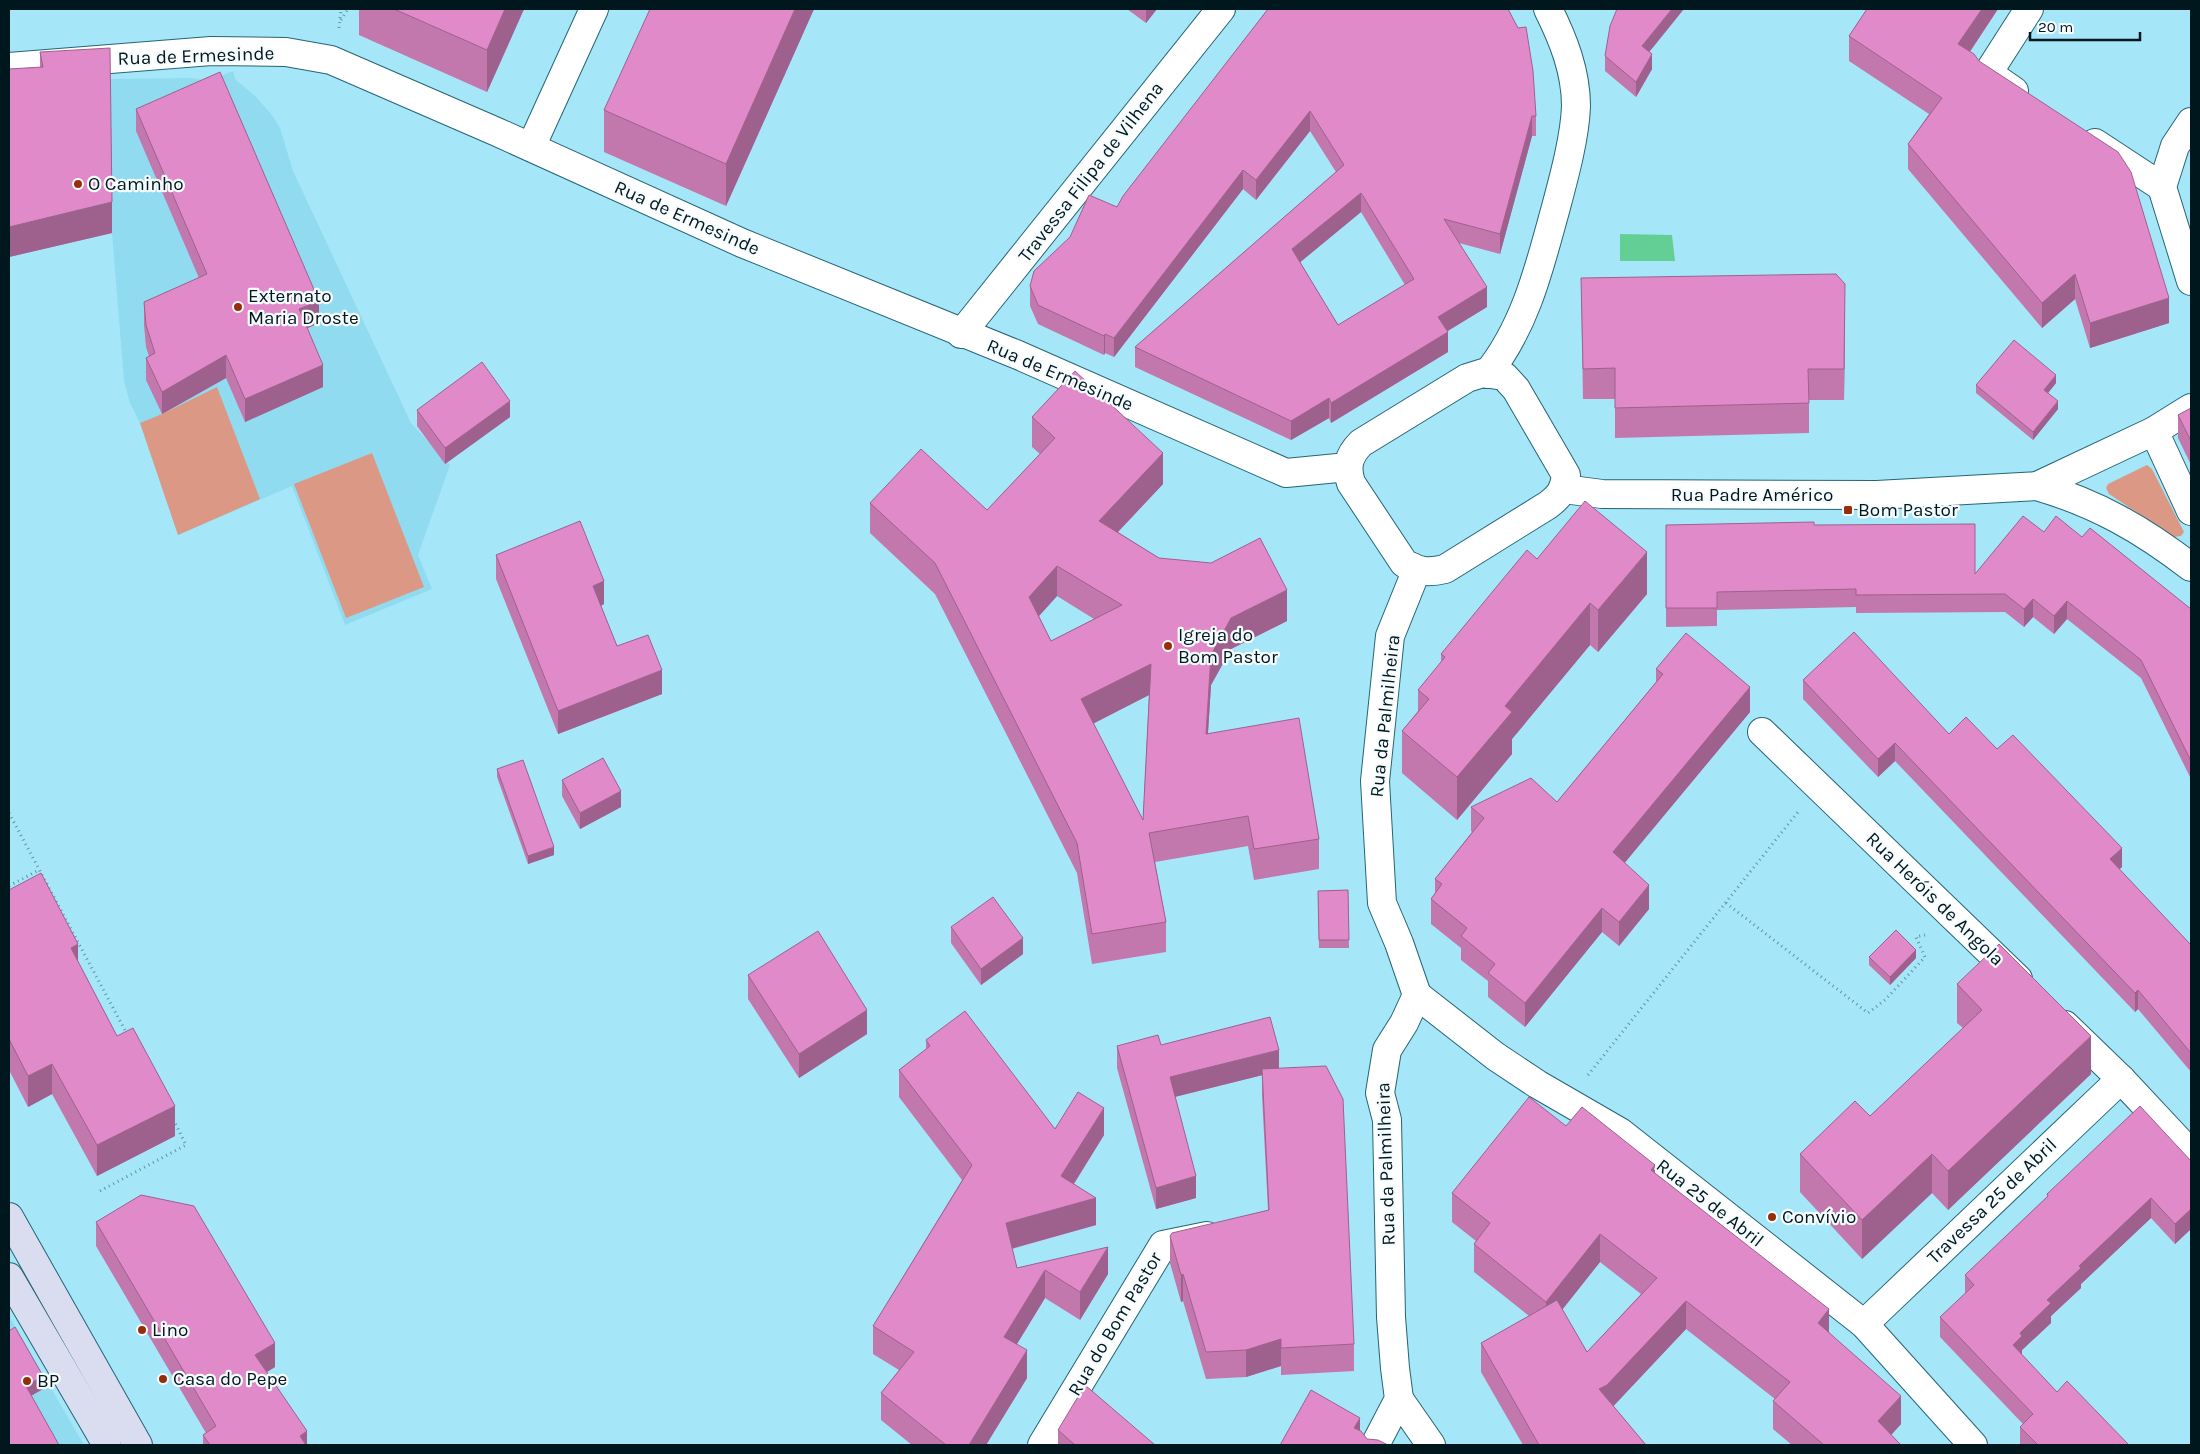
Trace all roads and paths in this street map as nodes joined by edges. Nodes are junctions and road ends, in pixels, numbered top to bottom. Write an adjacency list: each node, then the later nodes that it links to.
1 (348, 9): 6 (path)
2 (594, 9): 12 (street)
3 (1221, 9): 15 (street, Travessa Filipa de Vilhena)
4 (1548, 9): 7 (street)
5 (2029, 9): 9 (street)
6 (341, 20)
7 (1565, 21): 16 (street)
8 (9, 67): 12 (street, Rua de Ermesinde)
9 (2036, 105)
10 (2191, 122): 13 (street)
11 (2076, 131): 13 (street)
12 (531, 147): 15 (street, Rua de Ermesinde)
13 (2162, 187): 14 (street)
14 (2191, 281)
15 (961, 334): 19 (street, Rua de Ermesinde)
16 (1487, 374): 19 (street); 21 (street)
17 (2191, 408): 18 (street, Rua Padre Américo)
18 (2154, 432): 20 (street, Rua Padre Américo); 22 (street)
19 (1348, 467): 23 (street)
20 (2037, 486): 21 (street, Rua Padre Américo); 24 (street)
21 (1564, 488): 23 (street)
22 (2191, 511)
23 (1412, 567): 32 (street, Rua da Palmilheira)
24 (2191, 567)
25 (1762, 732): 26 (street, Rua Heróis de Angola)
26 (1818, 787): 30 (path); 35 (street, Rua Heróis de Angola)
27 (9, 813): 28 (path)
28 (39, 870): 29 (path); 33 (path)
29 (9, 886)
30 (1726, 903): 31 (path); 34 (path)
31 (1925, 957)
32 (1417, 995): 43 (street, Rua 25 de Abril); 44 (street, Rua da Palmilheira)
33 (131, 1042)
34 (1596, 1064)
35 (2120, 1079): 37 (street, Rua Heróis de Angola); 43 (street, Travessa 25 de Abril)
36 (172, 1119): 38 (path)
37 (2189, 1148)
38 (100, 1191)
39 (9, 1217): 41 (main road)
40 (1211, 1235): 47 (street, Rua do Bom Pastor)
41 (45, 1282): 42 (main road); 46 (main road)
42 (14, 1287): 45 (main road)
43 (1864, 1324): 50 (street, Rua 25 de Abril)
44 (1399, 1399): 48 (street); 49 (street)
45 (107, 1445)
46 (138, 1445)
47 (1042, 1445)
48 (1375, 1445)
49 (1431, 1445)
50 (1973, 1445)

